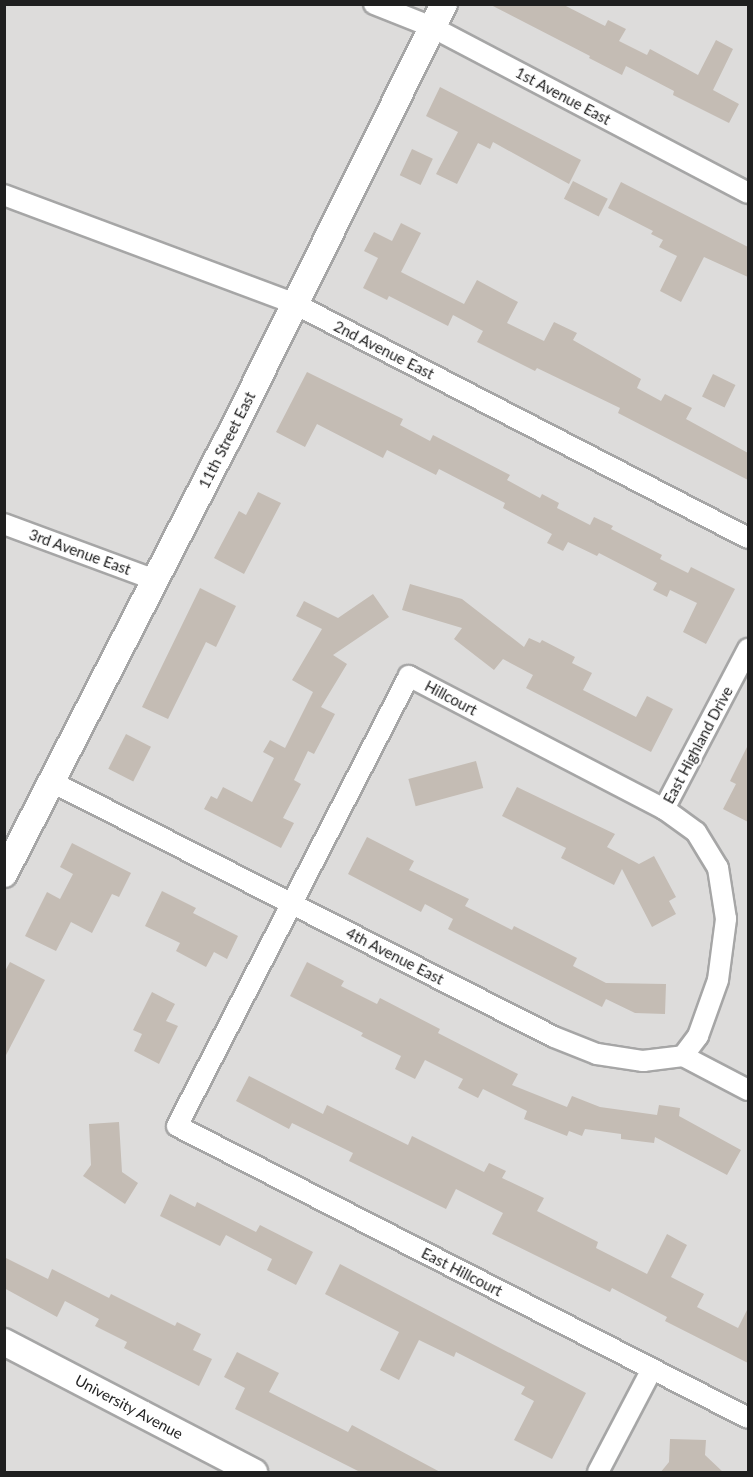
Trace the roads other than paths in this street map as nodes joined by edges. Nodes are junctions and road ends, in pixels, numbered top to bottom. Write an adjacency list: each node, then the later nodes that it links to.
1 (374, 4): 3 (street, 1st Avenue East)
2 (444, 4): 3 (street, 11th Street East)
3 (432, 27): 4 (street, 1st Avenue East); 6 (street, 11th Street East)
4 (748, 193)
5 (4, 195): 6 (street, 2nd Avenue East)
6 (296, 304): 8 (street, 2nd Avenue East); 9 (street, 11th Street East)
7 (4, 524): 9 (street, 3rd Avenue East)
8 (748, 538)
9 (155, 580): 11 (street, 11th Street East)
10 (748, 649): 12 (street, East Highland Drive)
11 (52, 782): 13 (street, 11th Street East); 14 (street, 4th Avenue East)
12 (664, 809): 14 (street, Hillcourt); 15 (street, Hillcourt)
13 (8, 858)
14 (291, 903): 15 (street, 4th Avenue East); 17 (street, Hillcourt)
15 (683, 1056): 16 (street)
16 (748, 1090)
17 (177, 1126): 19 (street, East Hillcourt)
18 (4, 1342): 21 (street, University Avenue)
19 (652, 1369): 20 (street, East Hillcourt); 22 (street)
20 (748, 1418)
21 (254, 1473)
22 (598, 1473)

